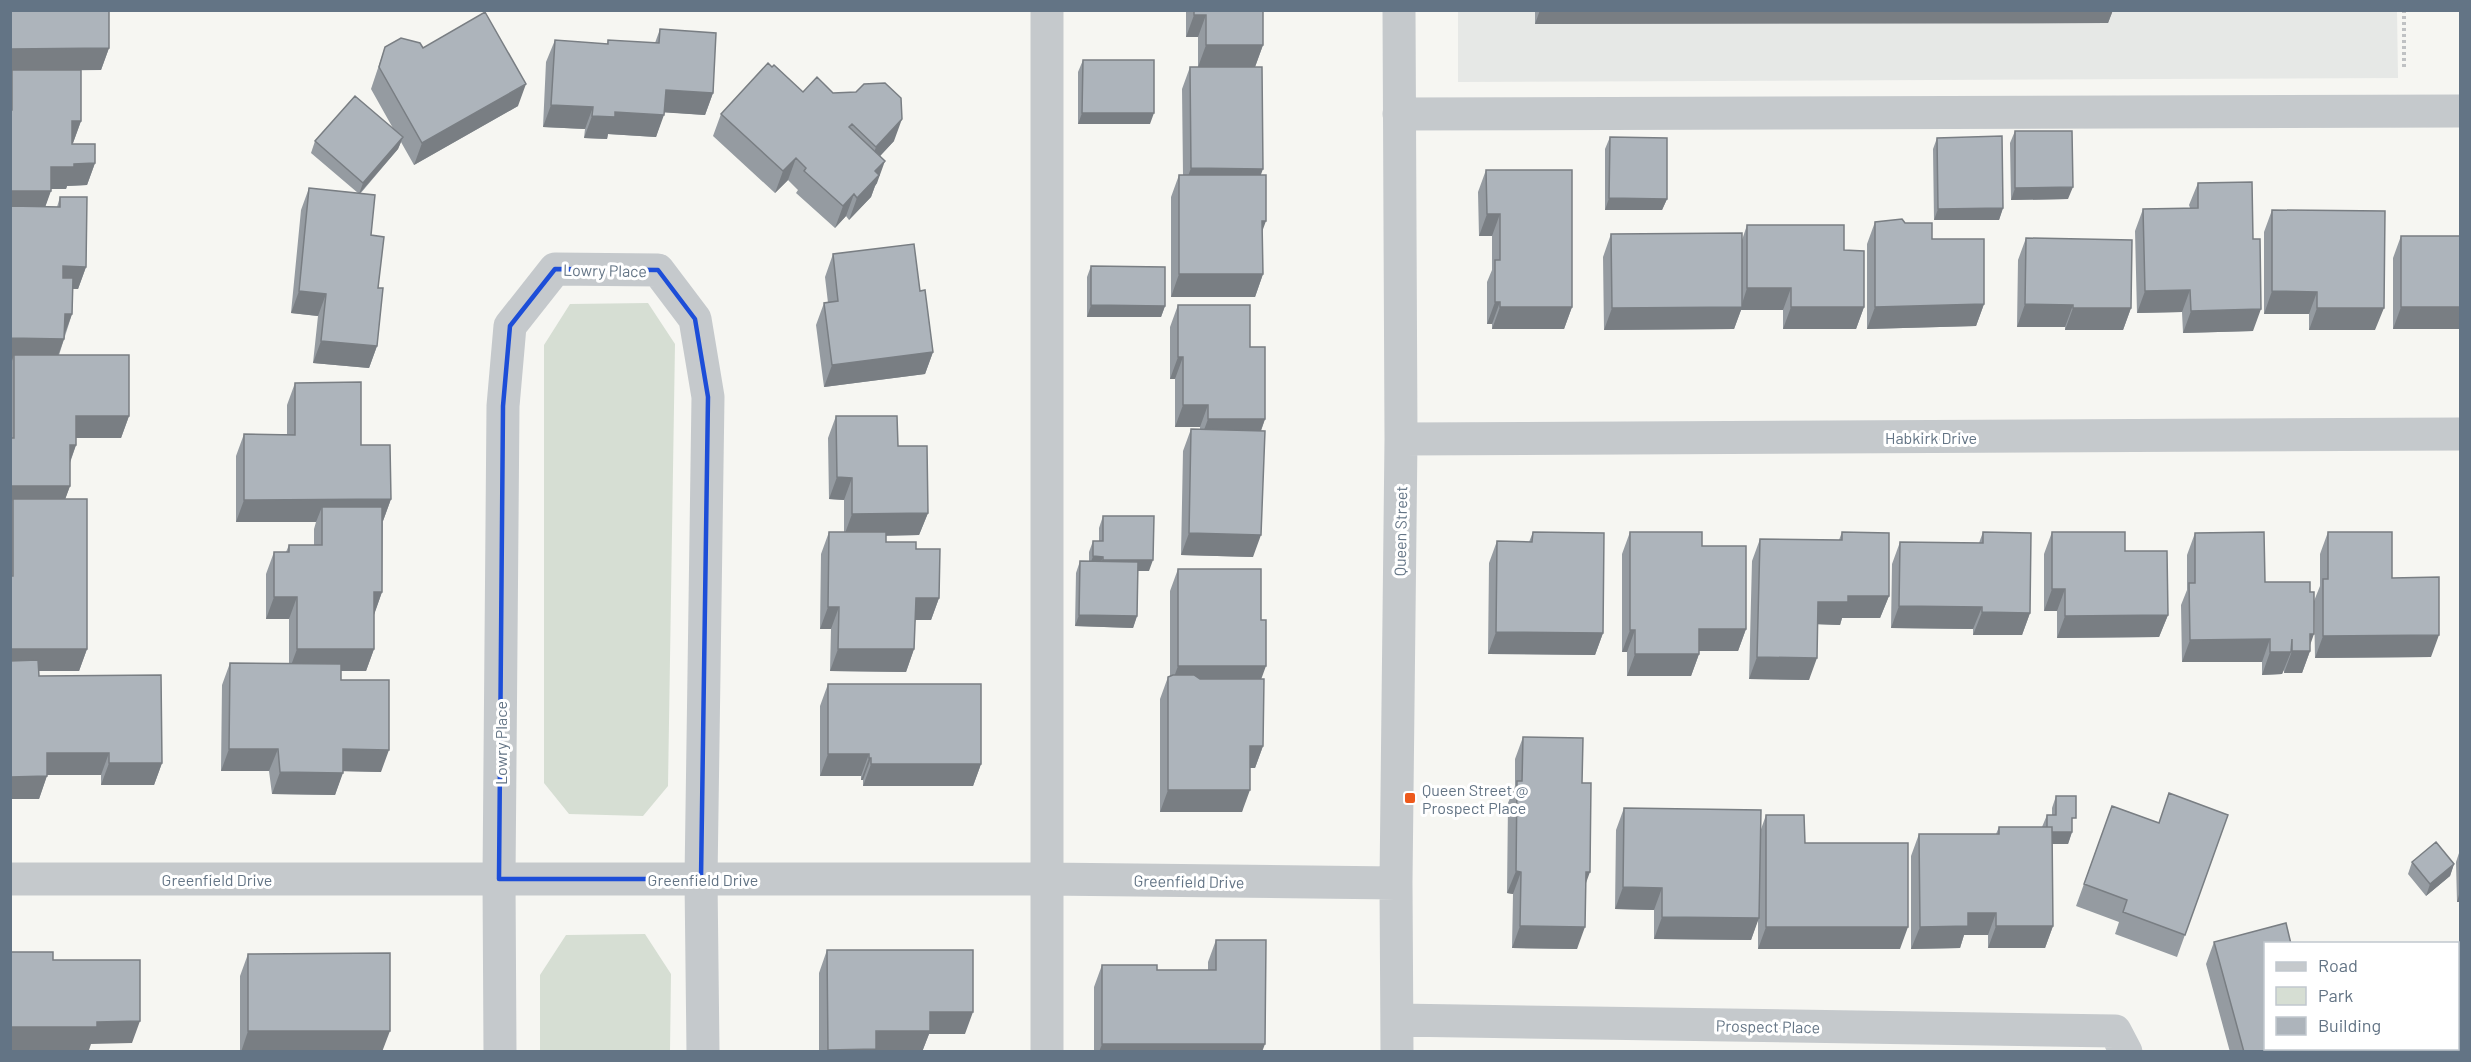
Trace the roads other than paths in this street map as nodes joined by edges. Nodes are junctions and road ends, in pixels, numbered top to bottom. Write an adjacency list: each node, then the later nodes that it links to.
1 (1047, 10): 10 (street)
2 (1399, 10): 4 (street, Queen Street)
3 (2460, 111): 4 (street)
4 (1399, 114): 6 (street, Queen Street)
5 (2460, 434): 6 (street, Habkirk Drive)
6 (1401, 439): 11 (street, Queen Street)
7 (10, 879): 8 (street, Greenfield Drive)
8 (499, 879): 9 (street, Greenfield Drive); 9 (street, Lowry Place); 13 (street, Lowry Place)
9 (701, 879): 10 (street, Greenfield Drive); 14 (street, Lowry Place)
10 (1046, 879): 11 (street, Greenfield Drive); 15 (street)
11 (1396, 883): 12 (street, Queen Street)
12 (1397, 1036): 16 (street, Prospect Place)
13 (500, 1052)
14 (703, 1052)
15 (1047, 1052)
16 (2126, 1052)

